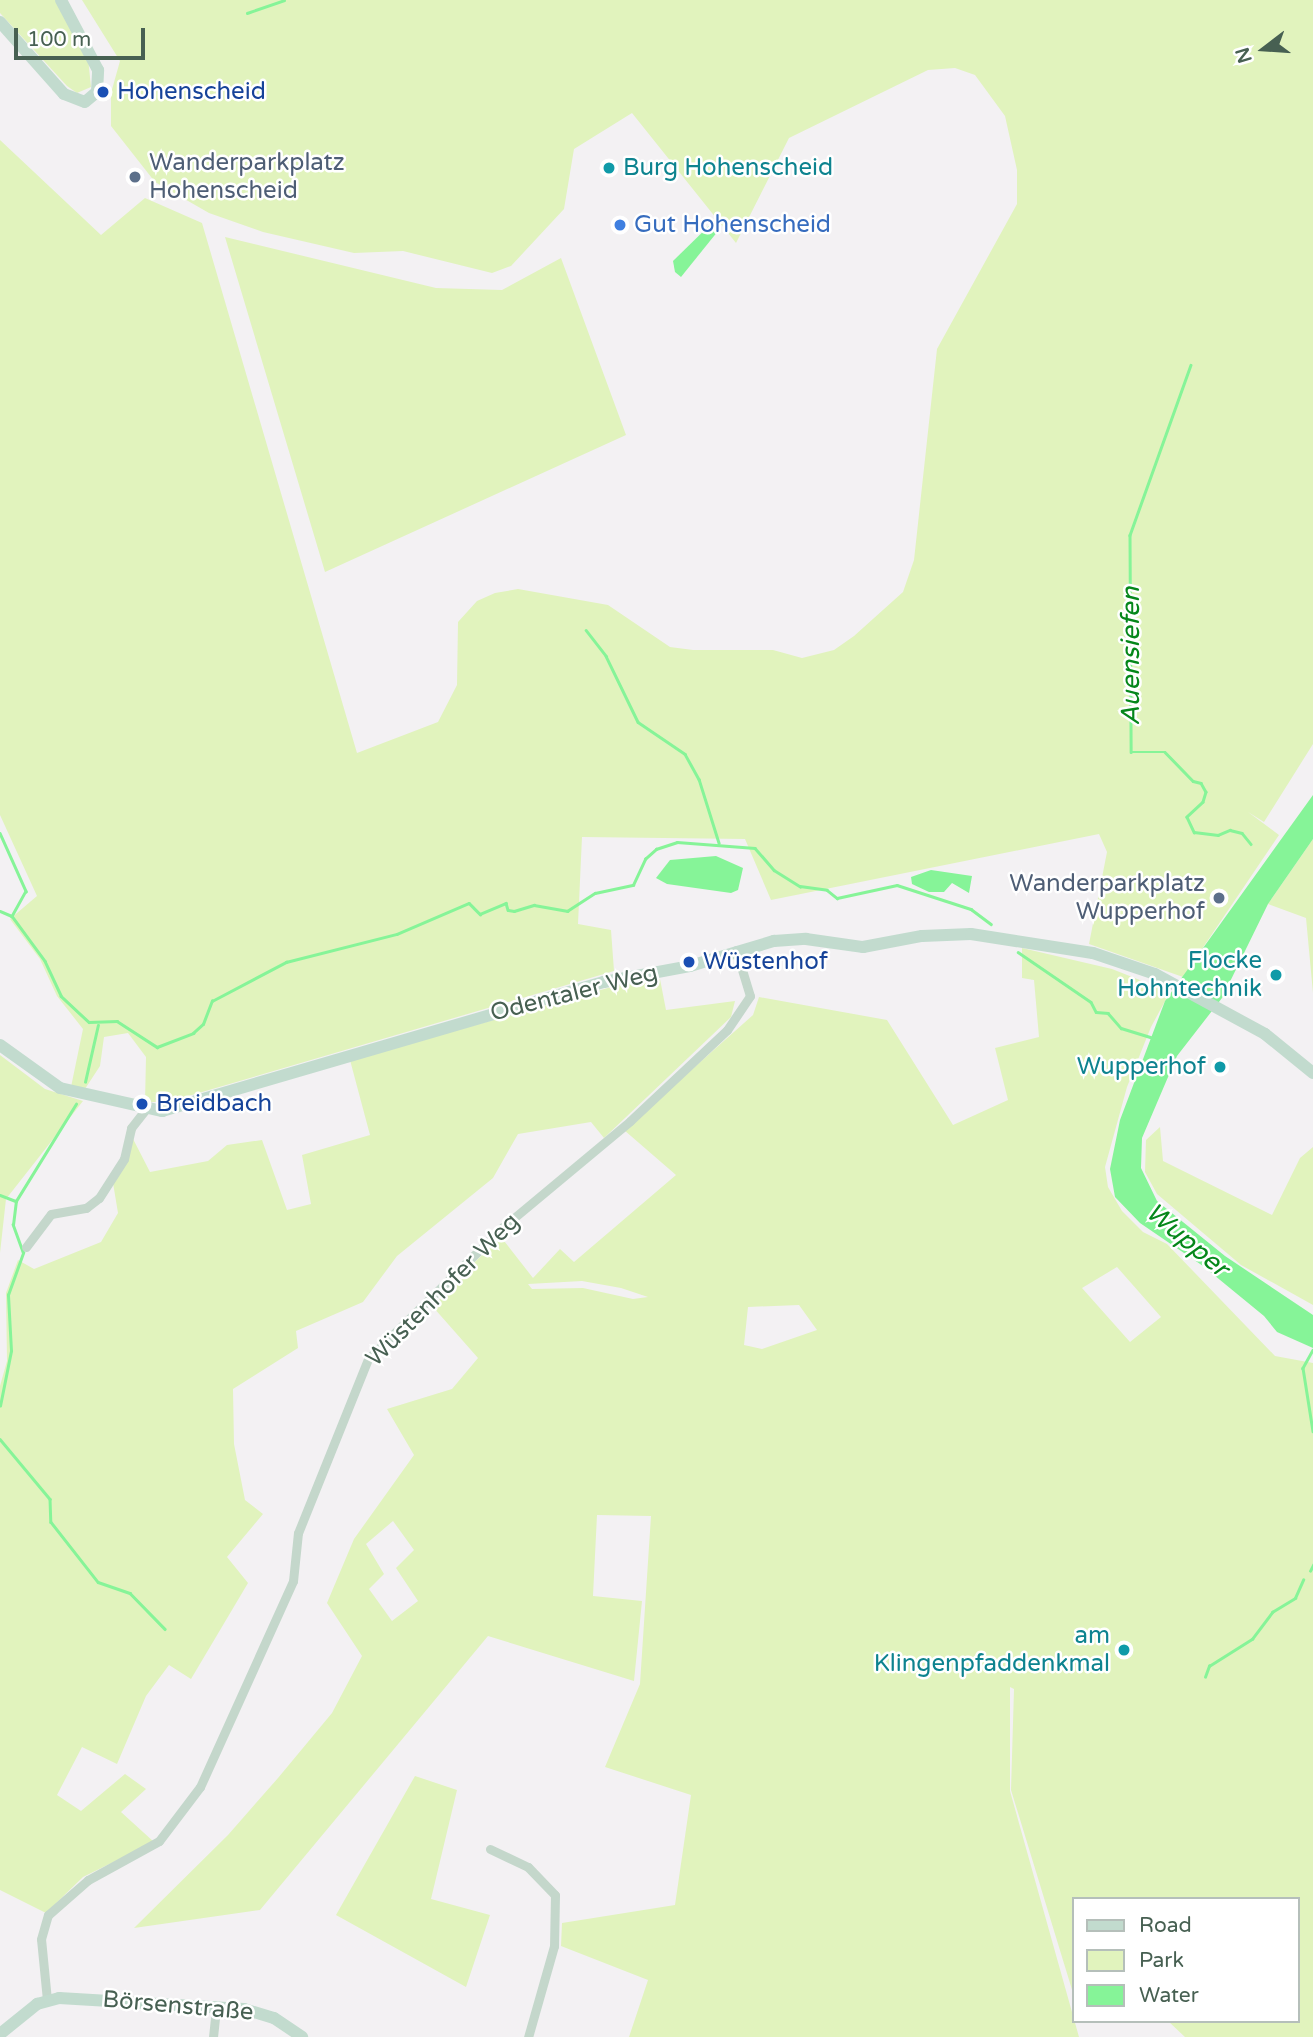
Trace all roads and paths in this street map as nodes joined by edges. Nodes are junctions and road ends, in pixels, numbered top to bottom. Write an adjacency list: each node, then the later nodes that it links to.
1 (61, 0): 2 (main road)
2 (0, 22)
3 (736, 950): 5 (main road, Odentaler Weg); 6 (main road, Odentaler Weg); 9 (street, Wüstenhofer Weg)
4 (0, 1045): 6 (main road, Odentaler Weg)
5 (1313, 1073)
6 (145, 1110): 7 (street)
7 (26, 1247)
8 (490, 1849): 14 (street)
9 (47, 2000): 10 (main road, Börsenstraße); 11 (main road)
10 (216, 2007): 12 (street); 13 (main road, Börsenstraße)
11 (0, 2034)
12 (213, 2037)
13 (302, 2037)
14 (528, 2037)

